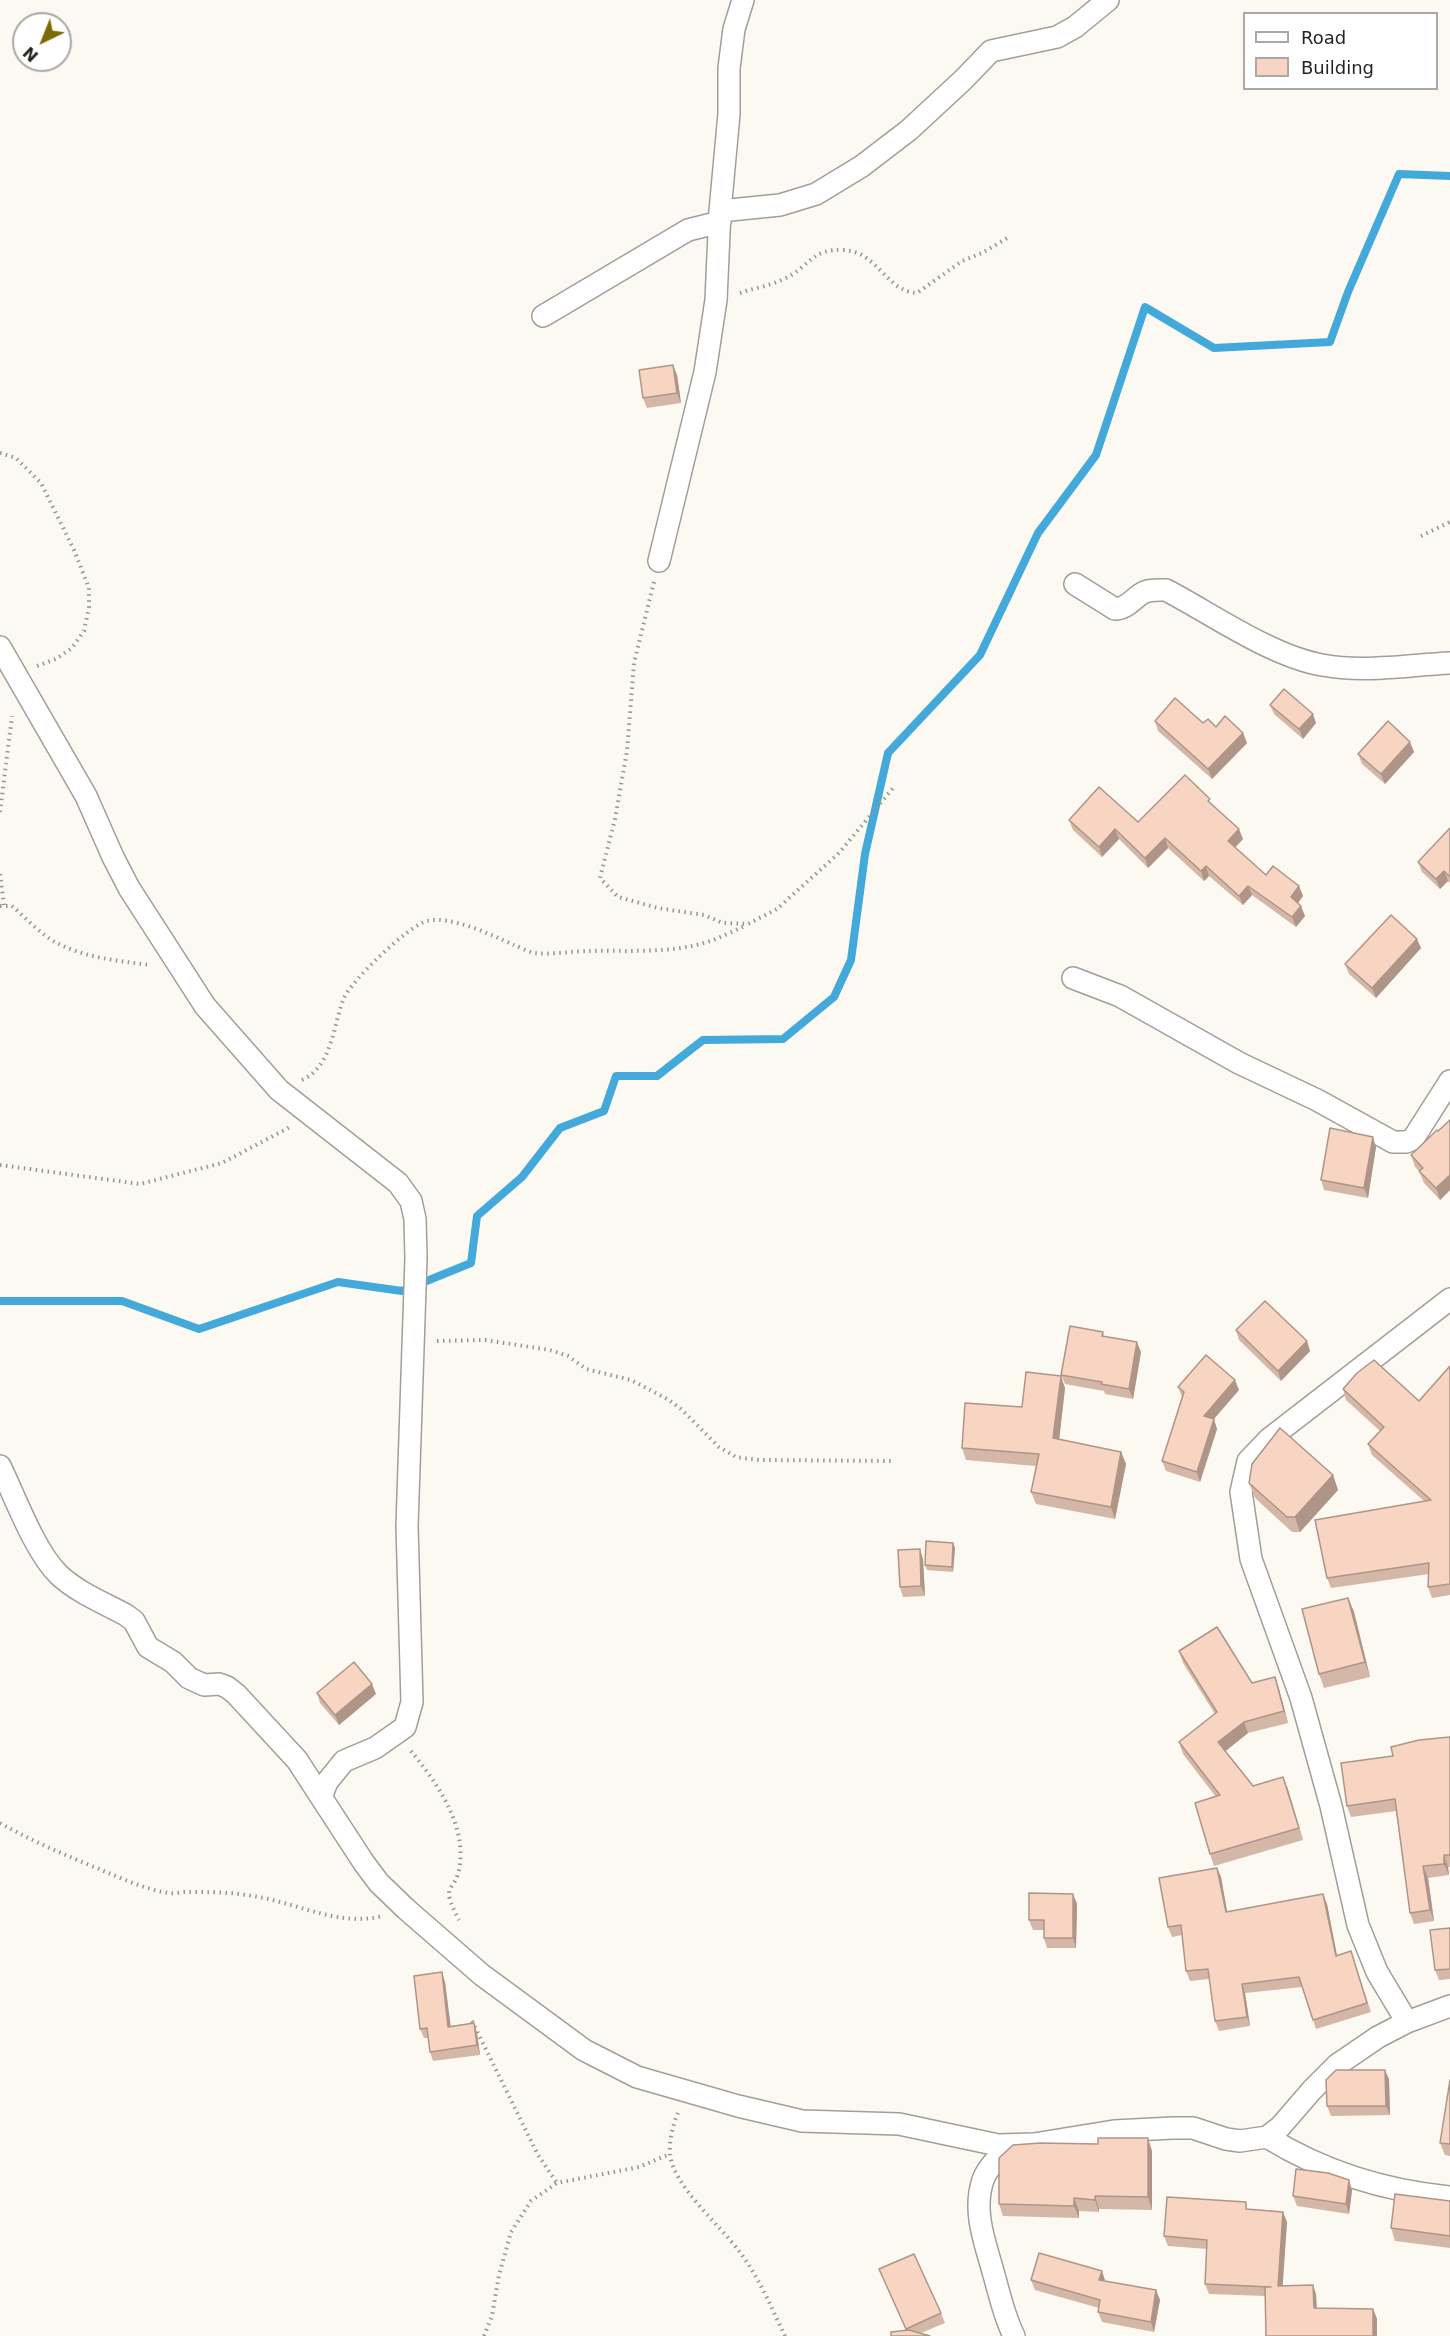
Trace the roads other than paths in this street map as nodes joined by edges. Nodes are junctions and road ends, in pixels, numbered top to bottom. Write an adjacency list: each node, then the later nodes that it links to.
1 (743, 0): 3 (street)
2 (1108, 0): 3 (street)
3 (720, 216): 4 (street); 5 (street)
4 (543, 316)
5 (659, 561)
6 (1076, 584): 8 (street)
7 (0, 647): 13 (street)
8 (1450, 663)
9 (1073, 978): 10 (street)
10 (1450, 1082)
11 (1450, 1299): 15 (street)
12 (0, 1466): 13 (street)
13 (321, 1797): 17 (street)
14 (1450, 2006): 15 (street)
15 (1407, 2022): 16 (street)
16 (1267, 2137): 17 (street); 18 (street)
17 (1012, 2145): 19 (street)
18 (1450, 2197)
19 (1014, 2336)

